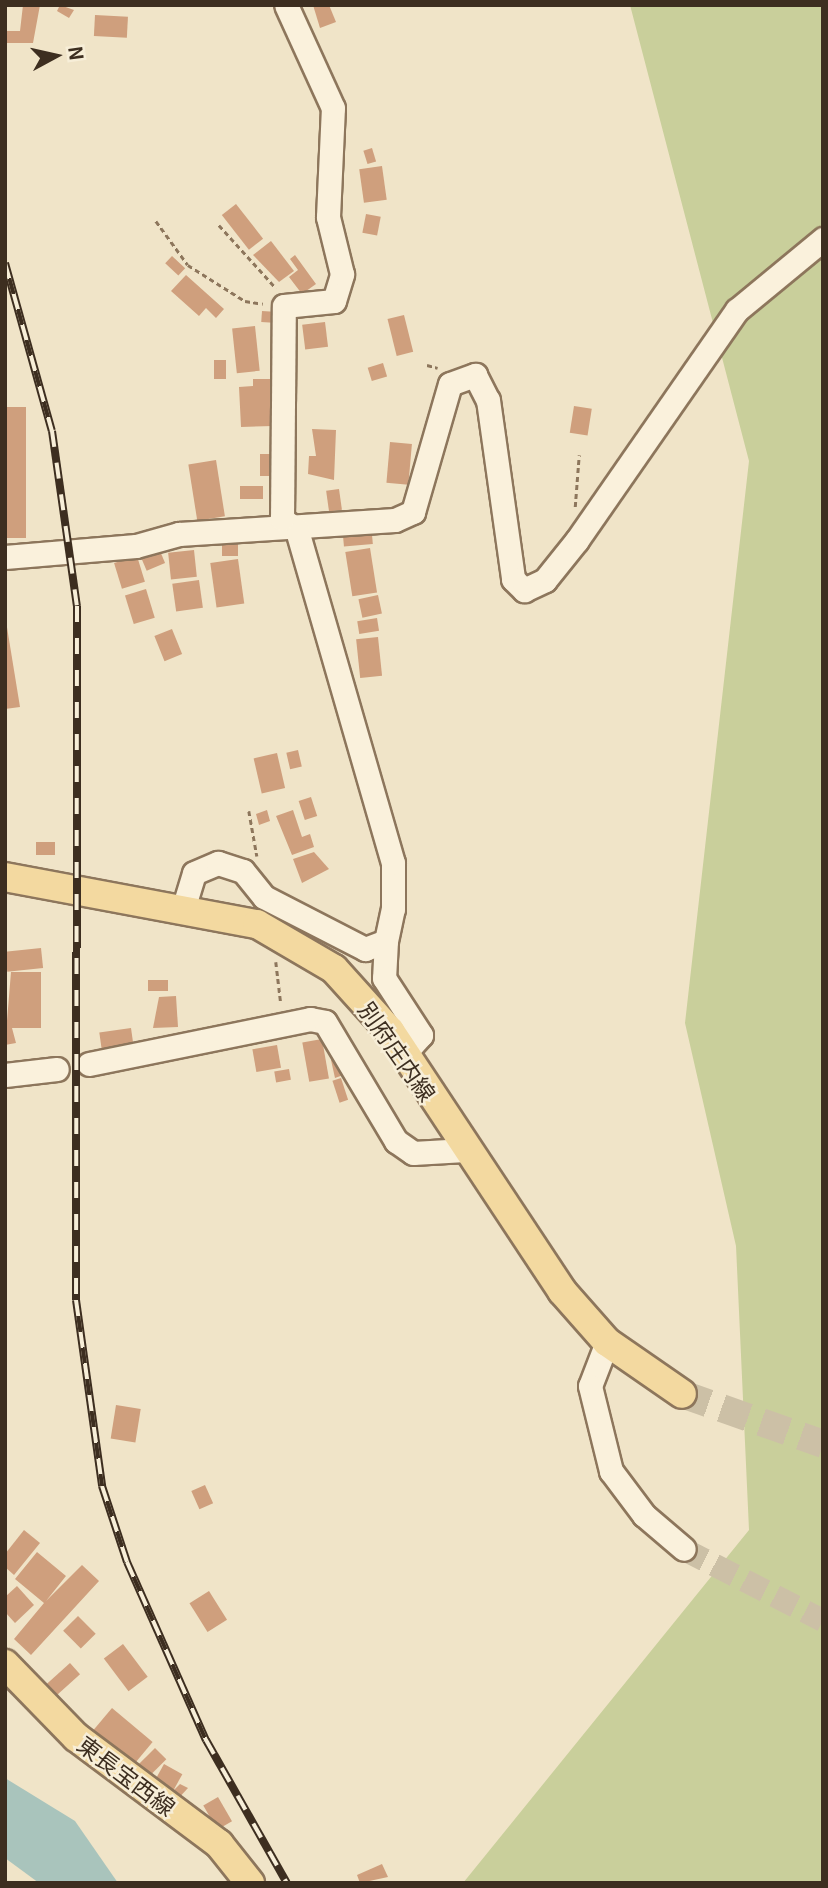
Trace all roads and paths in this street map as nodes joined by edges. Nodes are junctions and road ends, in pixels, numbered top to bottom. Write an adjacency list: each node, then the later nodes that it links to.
1 (286, 5): 5 (street)
2 (156, 220): 5 (path)
3 (219, 225): 5 (path)
4 (823, 239): 8 (street)
5 (283, 299): 7 (street)
6 (579, 455): 8 (path)
7 (297, 530): 8 (street); 9 (street); 15 (street)
8 (571, 548)
9 (5, 557)
10 (250, 811): 11 (path)
11 (258, 860)
12 (5, 877): 13 (main road, 別府庄内線)
13 (184, 906): 14 (main road, 別府庄内線); 15 (street)
14 (281, 935): 16 (path); 17 (main road, 別府庄内線)
15 (386, 941): 17 (street)
16 (283, 1025): 18 (street); 21 (street)
17 (404, 1054): 21 (main road, 別府庄内線)
18 (89, 1065)
19 (57, 1069): 20 (street)
20 (5, 1075)
21 (465, 1150): 22 (main road, 別府庄内線)
22 (607, 1342): 23 (main road, 別府庄内線); 24 (street)
23 (682, 1394)
24 (684, 1549)
25 (5, 1664): 26 (main road, 東長宝西線)
26 (250, 1883)

